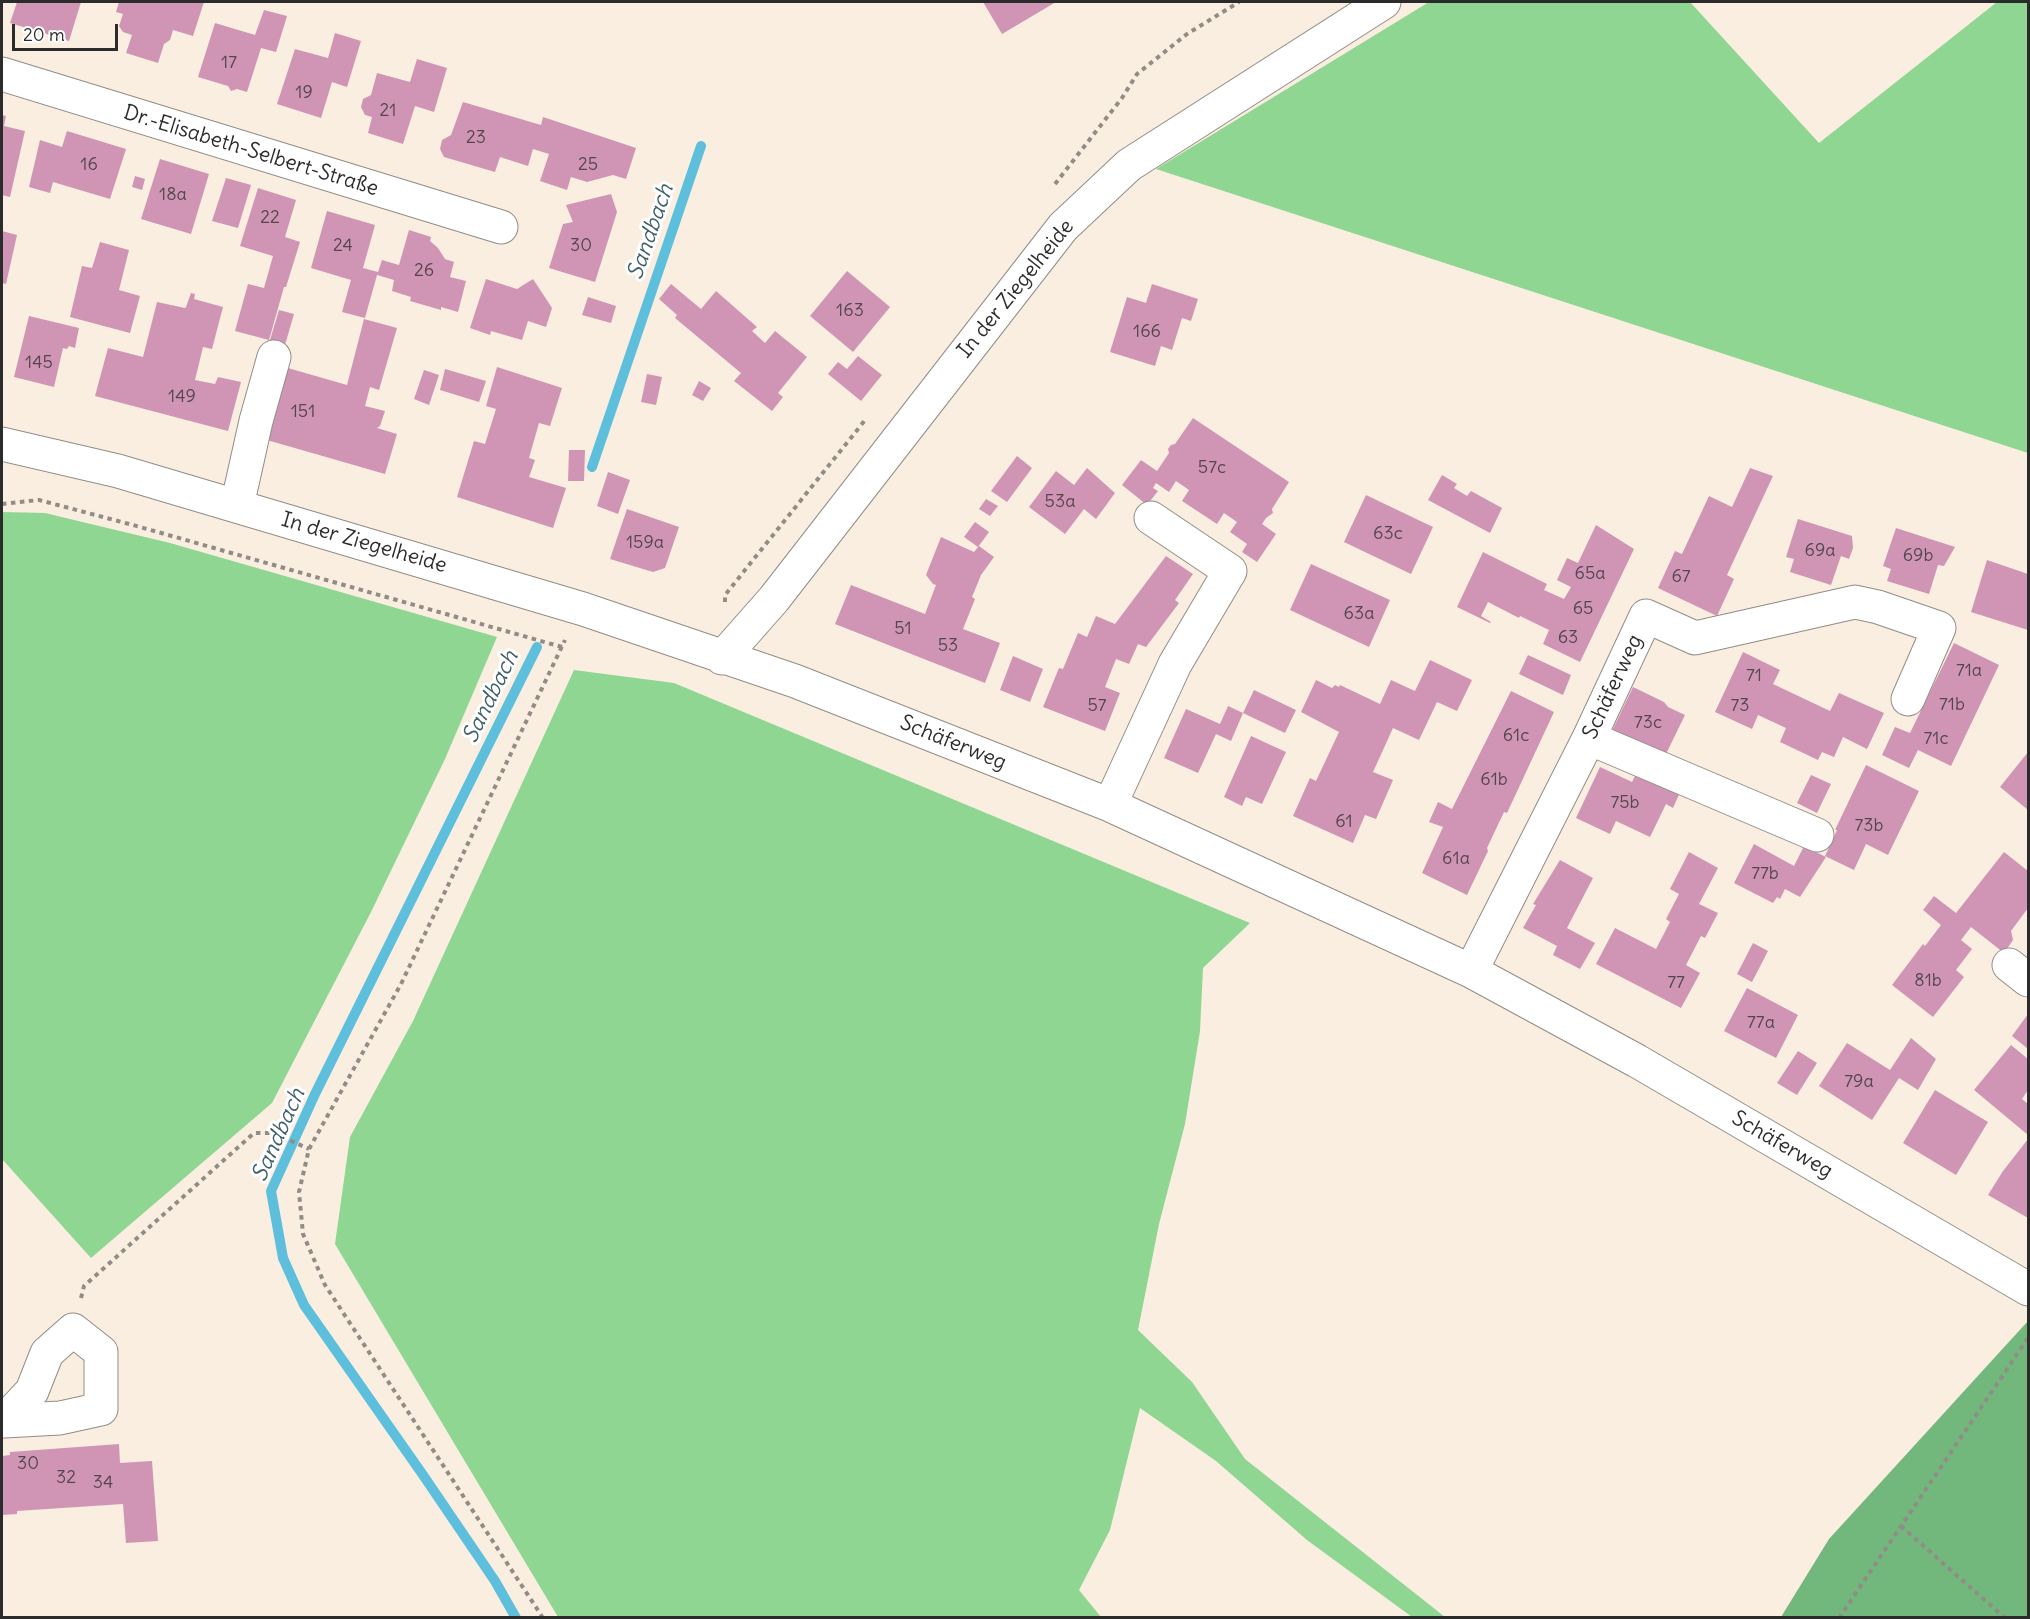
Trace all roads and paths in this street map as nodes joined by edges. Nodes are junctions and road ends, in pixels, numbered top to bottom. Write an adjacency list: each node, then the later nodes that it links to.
1 (1384, 2): 9 (street, In der Ziegelheide)
2 (2, 74): 3 (street, Dr.-Elisabeth-Selbert-Straße)
3 (501, 227)
4 (274, 357): 7 (street)
5 (2, 444): 7 (street, In der Ziegelheide)
6 (2, 504): 16 (path)
7 (237, 506): 9 (street, In der Ziegelheide)
8 (1151, 518): 13 (street)
9 (722, 658): 10 (street, In der Ziegelheide)
10 (795, 681): 13 (street, Schäferweg)
11 (1908, 699): 12 (street, Schäferweg)
12 (1589, 738): 14 (street); 15 (street, Schäferweg)
13 (1110, 805): 15 (street, Schäferweg)
14 (1817, 836)
15 (1471, 971): 17 (street, Schäferweg)
16 (309, 1149): 18 (path); 22 (path)
17 (2028, 1289)
18 (73, 1330): 20 (street); 20 (street)
19 (2028, 1338): 21 (path)
20 (3, 1421)
21 (1901, 1526): 23 (path); 24 (path)
22 (543, 1617)
23 (1839, 1617)
24 (2005, 1617)

